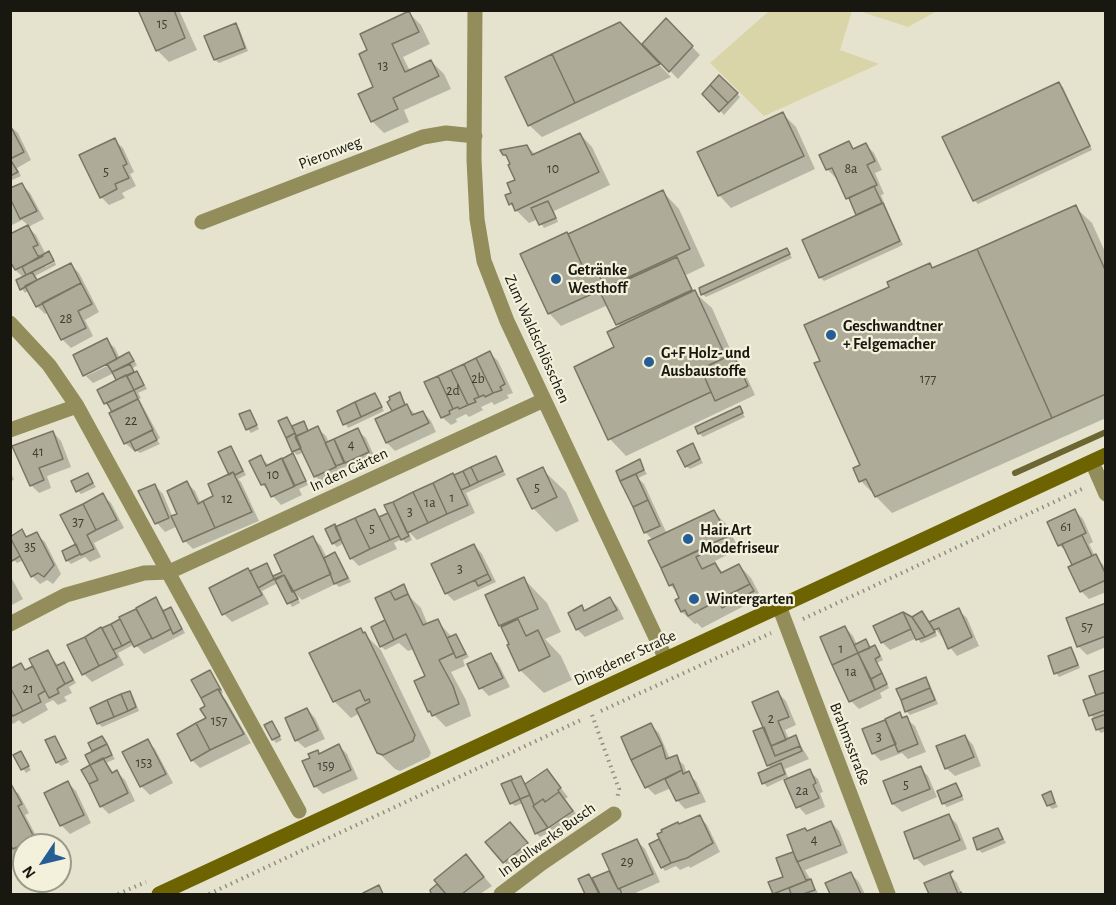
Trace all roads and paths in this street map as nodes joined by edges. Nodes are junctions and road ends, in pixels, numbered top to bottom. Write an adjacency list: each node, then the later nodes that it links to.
1 (475, 10): 2 (street, Zum Waldschlösschen)
2 (475, 136): 3 (street, Pieronweg); 5 (street, Zum Waldschlösschen)
3 (202, 222)
4 (10, 323): 6 (street)
5 (544, 400): 10 (street, In den Gärten); 14 (street, Zum Waldschlösschen)
6 (77, 406): 7 (street); 10 (street)
7 (10, 430)
8 (1099, 458): 9 (street); 11 (main road, Dingdener Straße)
9 (1103, 487): 13 (path)
10 (169, 573): 12 (street, In den Gärten); 16 (street)
11 (779, 606): 13 (street, Brahmsstraße); 14 (main road, Dingdener Straße)
12 (10, 624)
13 (787, 626): 15 (path); 21 (street, Brahmsstraße)
14 (666, 658): 18 (main road, Dingdener Straße)
15 (592, 715): 17 (path); 19 (path)
16 (299, 811)
17 (614, 814): 20 (street, In Bollwerks Busch)
18 (159, 894)
19 (209, 894)
20 (501, 894)
21 (888, 894)

